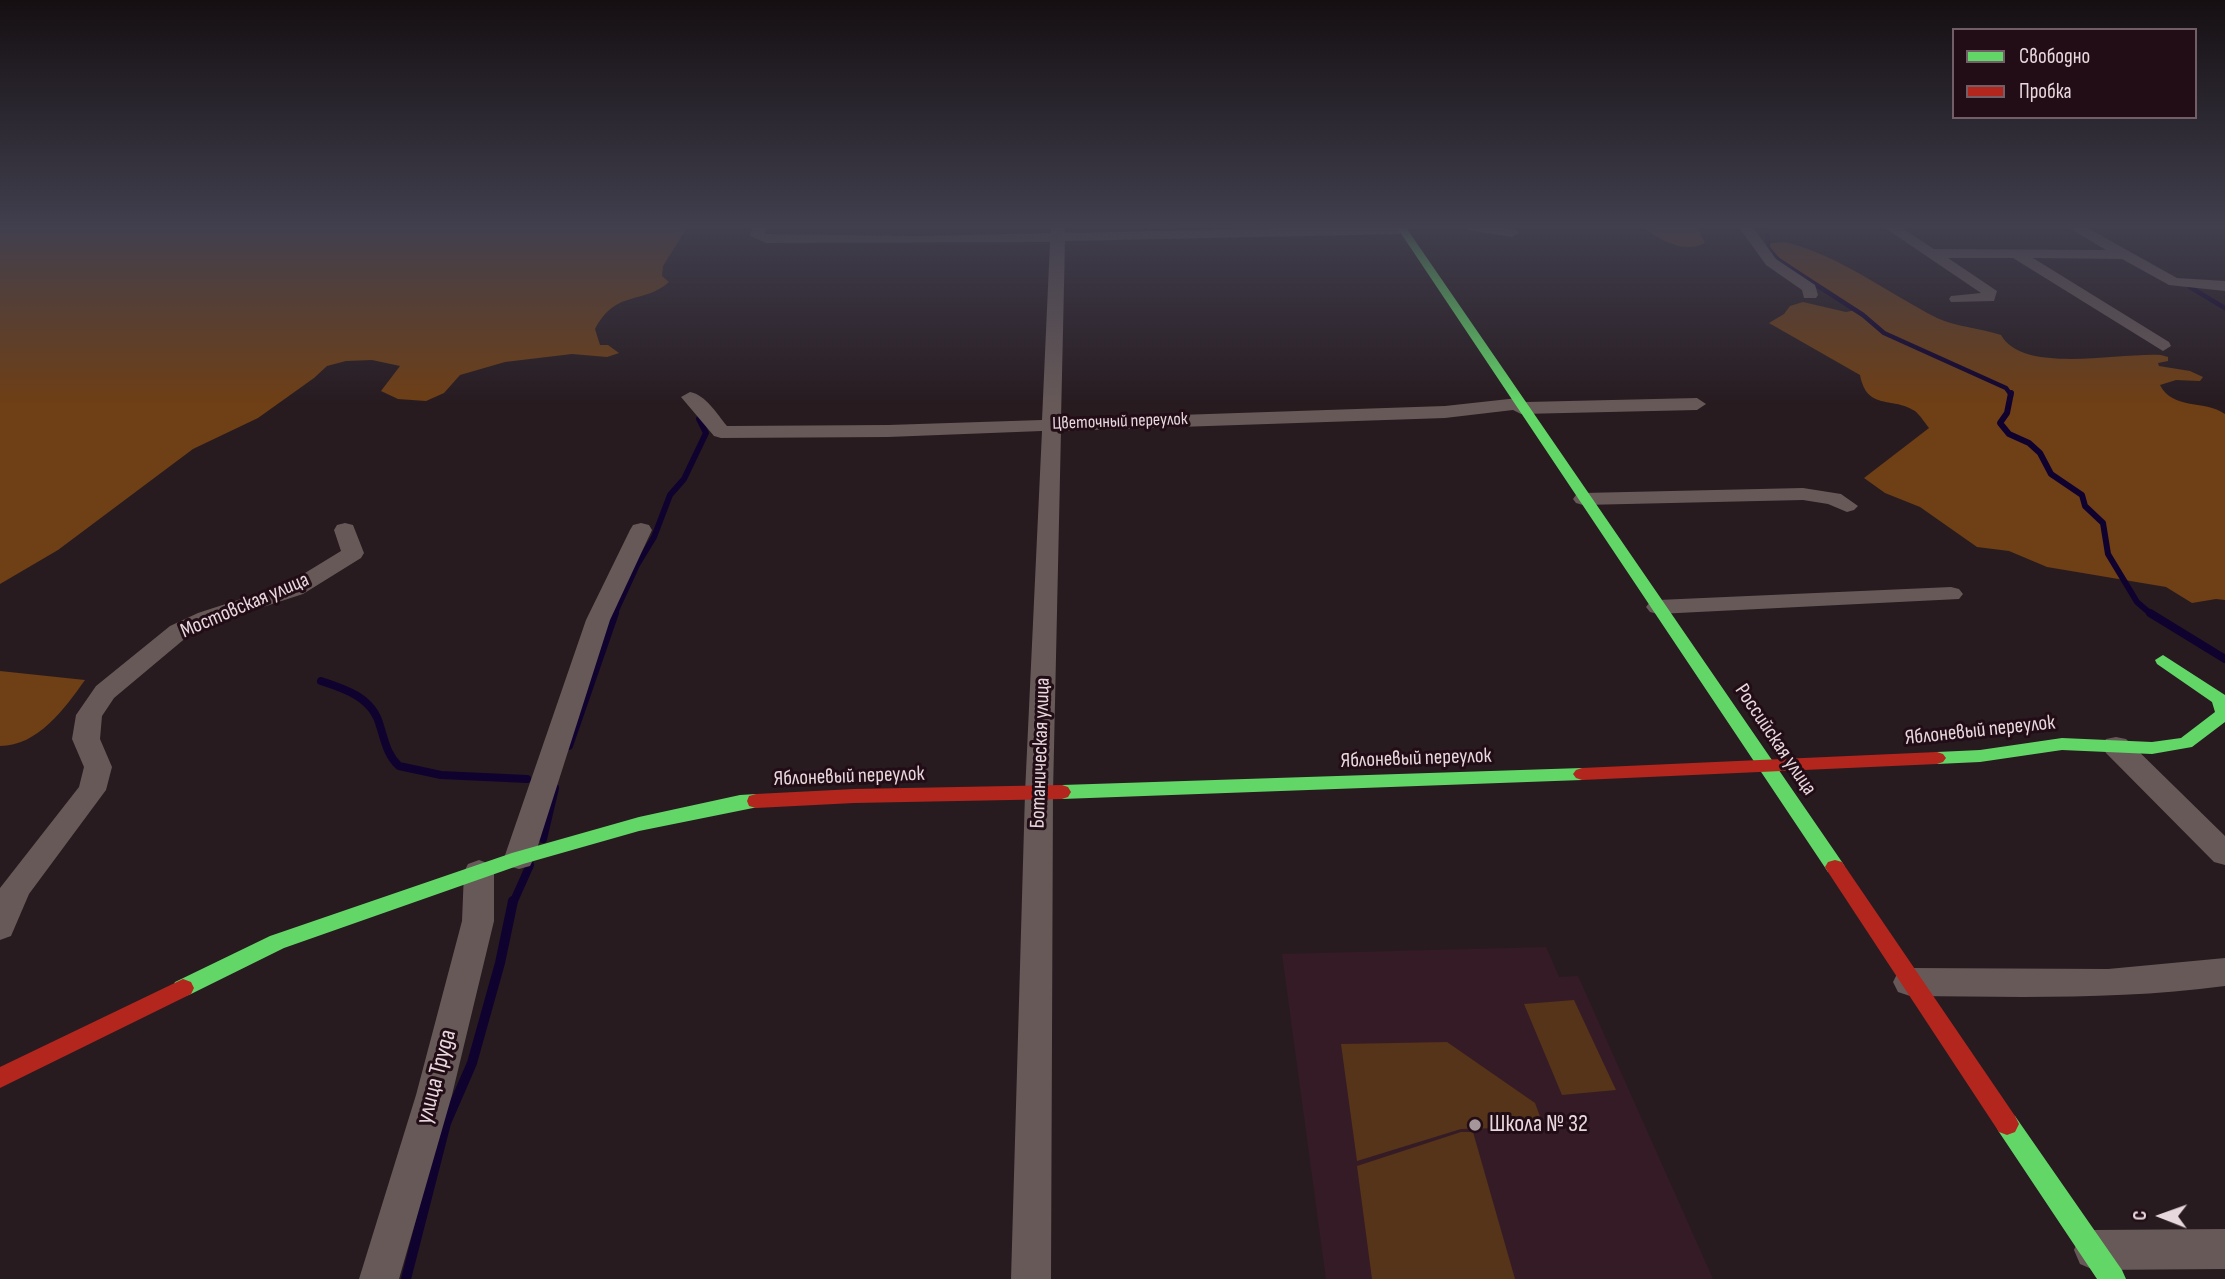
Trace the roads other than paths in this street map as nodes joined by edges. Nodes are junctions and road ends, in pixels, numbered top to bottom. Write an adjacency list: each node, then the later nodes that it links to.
1 (1056, 286): 12 (street, Ботаническая улица)
2 (1440, 286): 11 (street, Российская улица)
3 (1807, 286): 6 (street)
4 (1981, 286): 7 (street)
5 (2066, 286): 8 (street)
6 (1810, 295)
7 (1957, 299)
8 (2163, 346)
9 (690, 397): 12 (street, Цветочный переулок)
10 (1697, 404): 11 (street, Цветочный переулок)
11 (1520, 406): 12 (street, Цветочный переулок); 13 (street, Российская улица)
12 (1052, 425): 22 (street, Ботаническая улица)
13 (1583, 499): 14 (street); 18 (street, Российская улица)
14 (1847, 506)
15 (345, 530): 26 (street, Мостовская улица)
16 (641, 530): 24 (street)
17 (1951, 594): 18 (street)
18 (1658, 607): 21 (street, Российская улица)
19 (2163, 660): 20 (street, Яблоневый переулок)
20 (2116, 746): 21 (street, Яблоневый переулок); 23 (street)
21 (1770, 768): 22 (street, Яблоневый переулок); 28 (street, Российская улица)
22 (1039, 793): 24 (street, Яблоневый переулок); 33 (street, Ботаническая улица)
23 (2225, 854)
24 (519, 858): 25 (street)
25 (479, 872): 29 (street); 32 (street, улица Труда)
26 (0, 927)
27 (2225, 972): 28 (street)
28 (1910, 982): 31 (street, Российская улица)
29 (0, 1078)
30 (2225, 1249): 31 (street)
31 (2103, 1265)
32 (379, 1279)
33 (1031, 1279)

